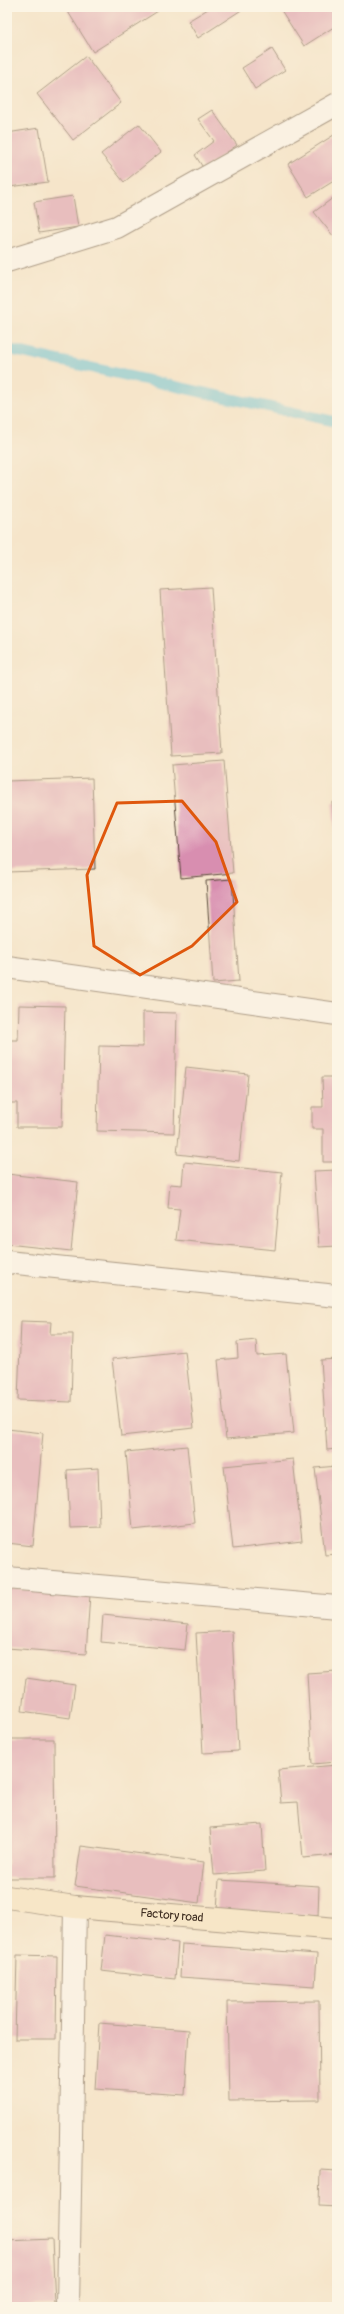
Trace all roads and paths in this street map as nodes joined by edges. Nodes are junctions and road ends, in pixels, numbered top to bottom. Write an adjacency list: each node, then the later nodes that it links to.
1 (337, 104): 2 (street)
2 (7, 261)
3 (7, 967): 4 (street)
4 (337, 1014)
5 (7, 1262): 6 (street)
6 (337, 1296)
7 (7, 1578): 8 (street)
8 (337, 1607)
9 (7, 1897): 10 (street, Factory road)
10 (75, 1906): 11 (street, Factory road); 12 (street)
11 (337, 1929)
12 (68, 2307)

